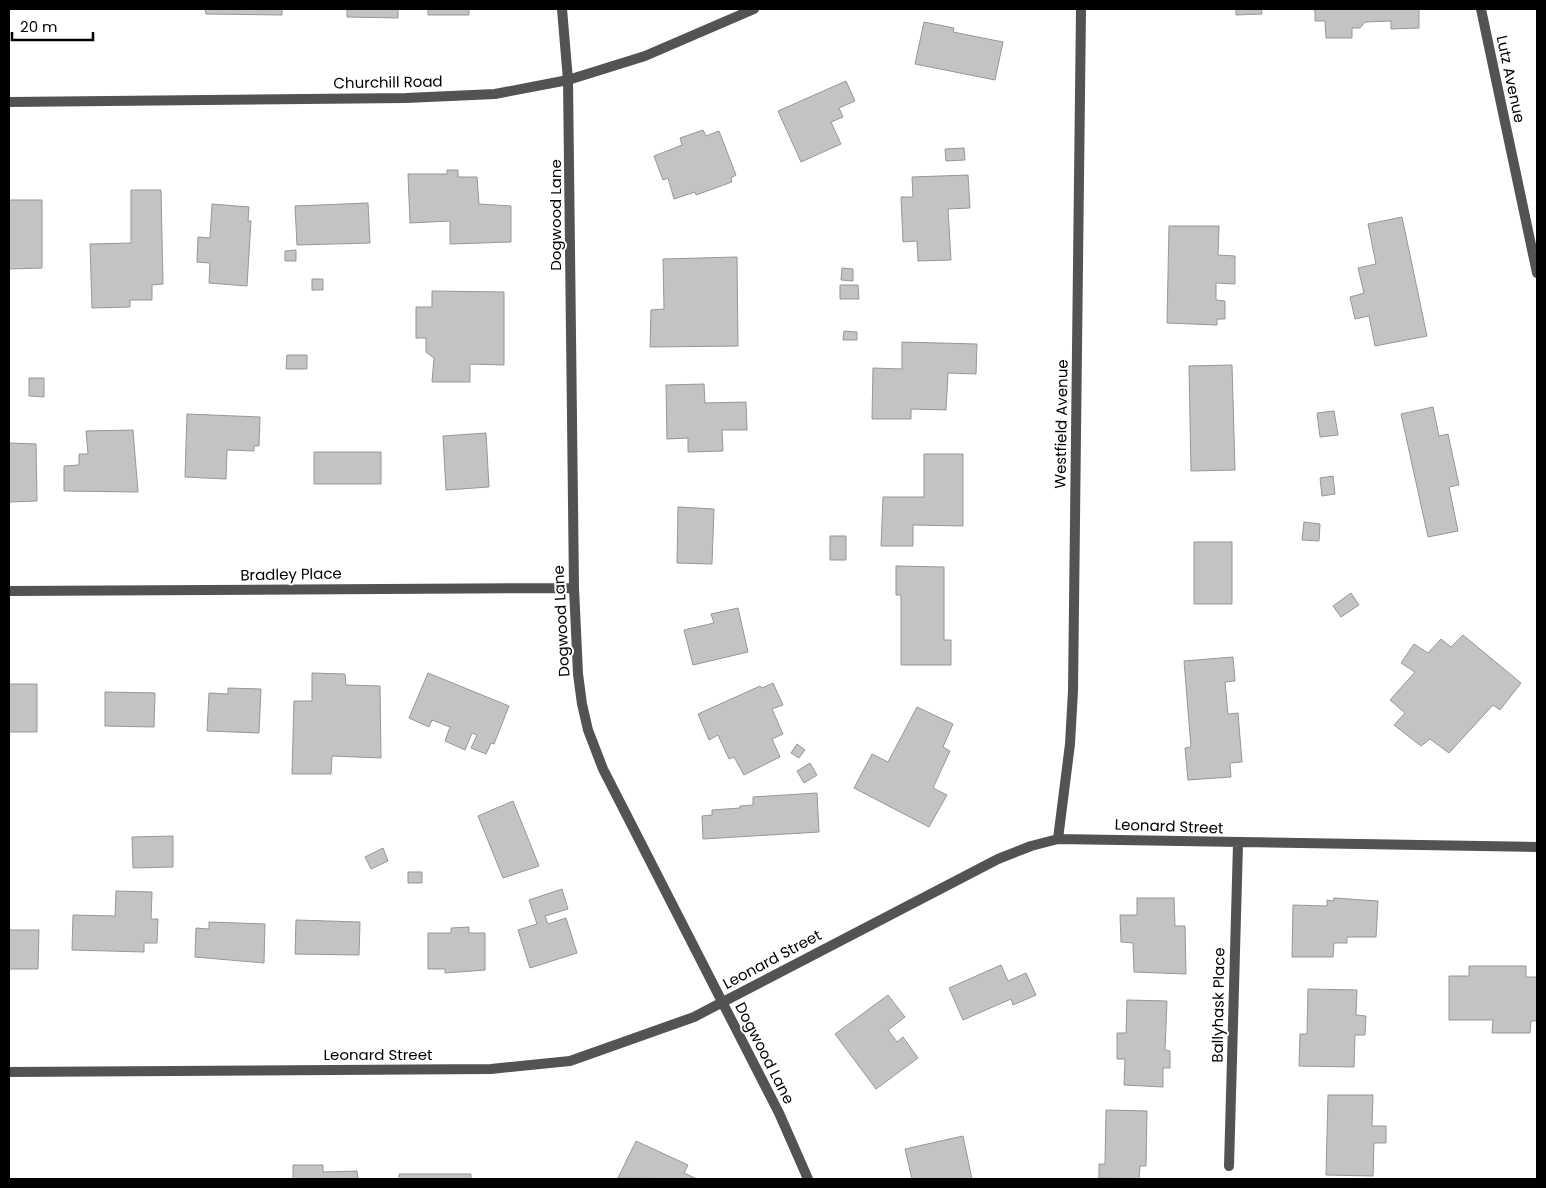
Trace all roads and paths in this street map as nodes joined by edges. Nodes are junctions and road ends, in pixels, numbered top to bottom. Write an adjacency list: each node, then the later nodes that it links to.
1 (562, 9): 5 (street, Dogwood Lane)
2 (754, 9): 5 (street, Churchill Road)
3 (1080, 9): 10 (street, Westfield Avenue)
4 (1481, 9): 7 (street, Lutz Avenue)
5 (568, 80): 6 (street, Churchill Road); 8 (street, Dogwood Lane)
6 (9, 102)
7 (1537, 274)
8 (574, 588): 9 (street, Bradley Place); 13 (street, Dogwood Lane)
9 (9, 591)
10 (1058, 839): 11 (street, Leonard Street); 13 (street, Leonard Street)
11 (1238, 844): 12 (street, Leonard Street); 15 (street, Ballyhask Place)
12 (1537, 846)
13 (722, 1002): 14 (street, Leonard Street); 16 (street, Dogwood Lane)
14 (9, 1072)
15 (1229, 1166)
16 (808, 1179)

